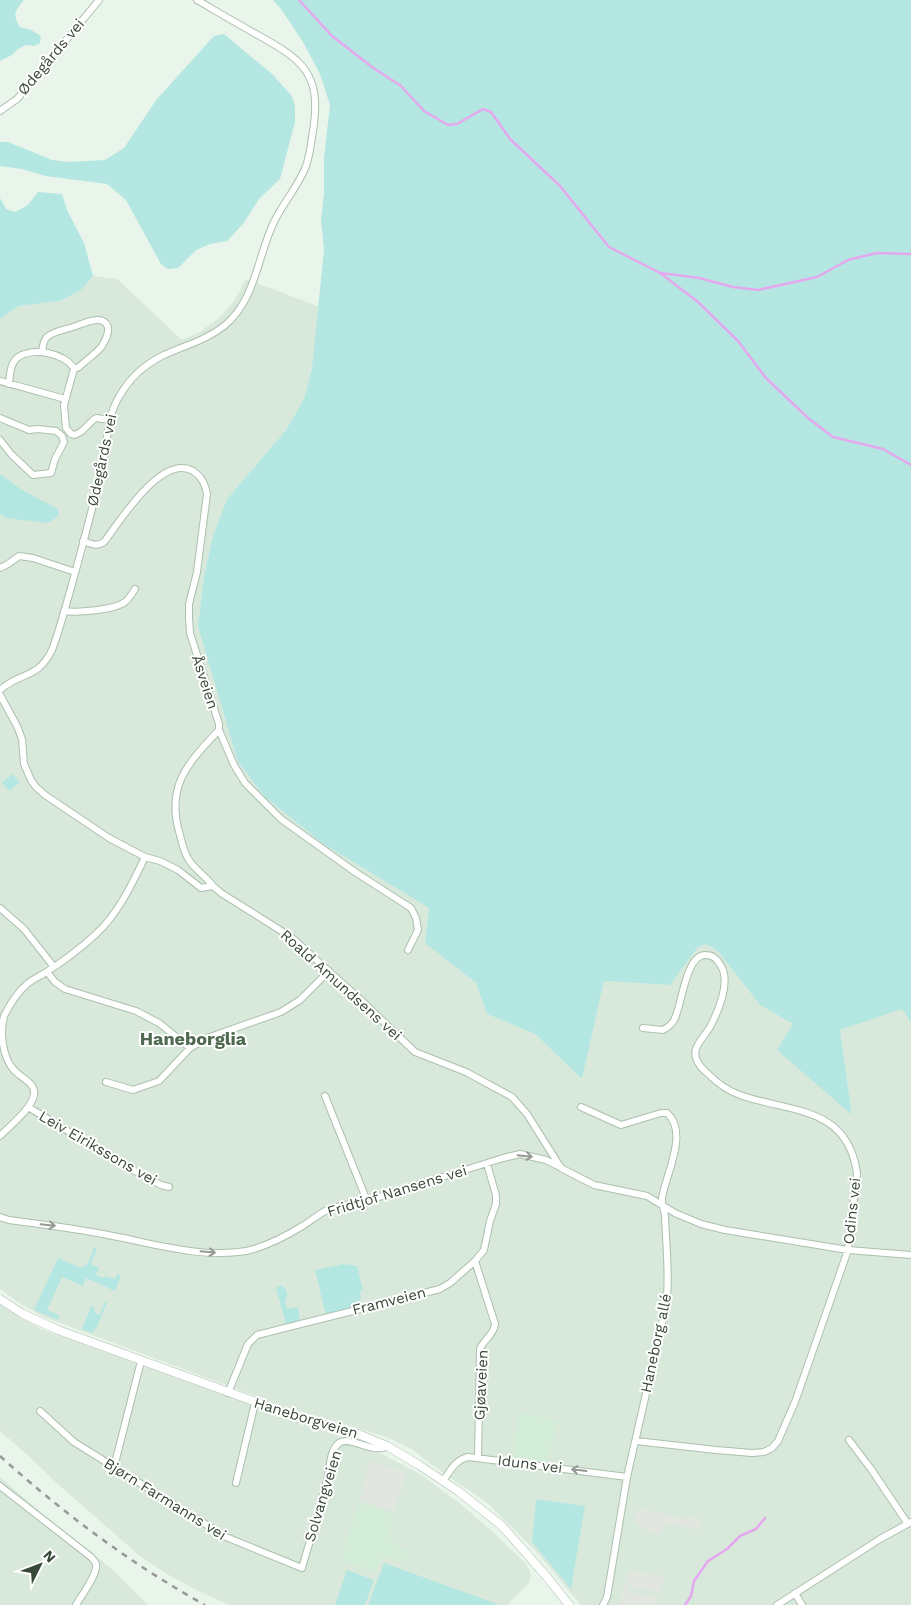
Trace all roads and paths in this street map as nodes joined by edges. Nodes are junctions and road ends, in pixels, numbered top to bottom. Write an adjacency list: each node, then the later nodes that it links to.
1 (99, 0): 3 (street, Ødegårds vei)
2 (197, 0): 10 (street, Ødegårds vei)
3 (0, 111)
4 (42, 352): 5 (street); 5 (street); 7 (street)
5 (74, 369): 8 (street)
6 (0, 381): 7 (street)
7 (9, 384): 8 (street)
8 (65, 399): 11 (street)
9 (0, 418): 12 (street)
10 (110, 420): 11 (street); 14 (street, Ødegårds vei)
11 (68, 431): 12 (street)
12 (62, 436): 13 (street)
13 (0, 440)
14 (83, 541): 16 (street, Ødegårds vei); 21 (street, Åsveien)
15 (0, 568): 16 (street)
16 (75, 572): 18 (street, Ødegårds vei)
17 (135, 589): 18 (street)
18 (64, 611): 19 (street, Ødegårds vei)
19 (0, 690)
20 (0, 695): 22 (street, Roald Amundsens vei)
21 (219, 730): 23 (street); 25 (street, Åsveien)
22 (145, 857): 23 (street, Roald Amundsens vei); 26 (street)
23 (212, 886): 27 (street, Roald Amundsens vei)
24 (0, 908): 26 (street)
25 (408, 950)
26 (54, 967): 28 (street)
27 (329, 971): 30 (street); 38 (street, Roald Amundsens vei)
28 (47, 972): 30 (street); 31 (street)
29 (643, 1028): 43 (street, Odins vei)
30 (190, 1048): 32 (street)
31 (3, 1054): 34 (street)
32 (106, 1082)
33 (326, 1096): 40 (street)
34 (28, 1107): 36 (street); 39 (street, Leiv Eirikssons vei)
35 (581, 1107): 41 (street, Haneborg allé)
36 (0, 1136)
37 (487, 1164): 38 (street, Fridtjof Nansens vei, one-way to 38); 40 (street, Fridtjof Nansens vei); 45 (street, Framveien)
38 (561, 1166): 41 (street, Fridtjof Nansens vei)
39 (168, 1187)
40 (367, 1202): 42 (street, Fridtjof Nansens vei, one-way to 40)
41 (662, 1205): 43 (street, Fridtjof Nansens vei); 52 (street, Haneborg allé)
42 (0, 1217)
43 (848, 1250): 44 (street, Fridtjof Nansens vei); 52 (street, Odins vei)
44 (911, 1255)
45 (475, 1261): 48 (street, Framveien); 54 (street, Gjøaveien)
46 (0, 1299): 47 (street, Haneborgveien)
47 (141, 1361): 48 (street, Haneborgveien); 55 (street)
48 (228, 1393): 49 (street, Haneborgveien)
49 (255, 1403): 53 (street, Haneborgveien); 58 (street)
50 (40, 1411): 55 (street, Bjørn Farmanns vei)
51 (848, 1440): 60 (street)
52 (636, 1441): 56 (street, Haneborg allé)
53 (387, 1446): 57 (street, Haneborgveien); 61 (street, Solvangveien)
54 (478, 1458): 56 (street, Iduns vei, one-way to 54); 57 (street, Iduns vei)
55 (114, 1467): 61 (street, Bjørn Farmanns vei)
56 (628, 1477): 65 (street, Haneborg allé)
57 (443, 1481): 64 (street, Haneborgveien)
58 (236, 1483)
59 (0, 1486): 63 (street)
60 (909, 1523): 62 (street)
61 (302, 1568)
62 (795, 1593): 66 (street); 67 (street)
63 (76, 1605)
64 (569, 1605)
65 (603, 1605)
66 (777, 1605)
67 (802, 1605)

